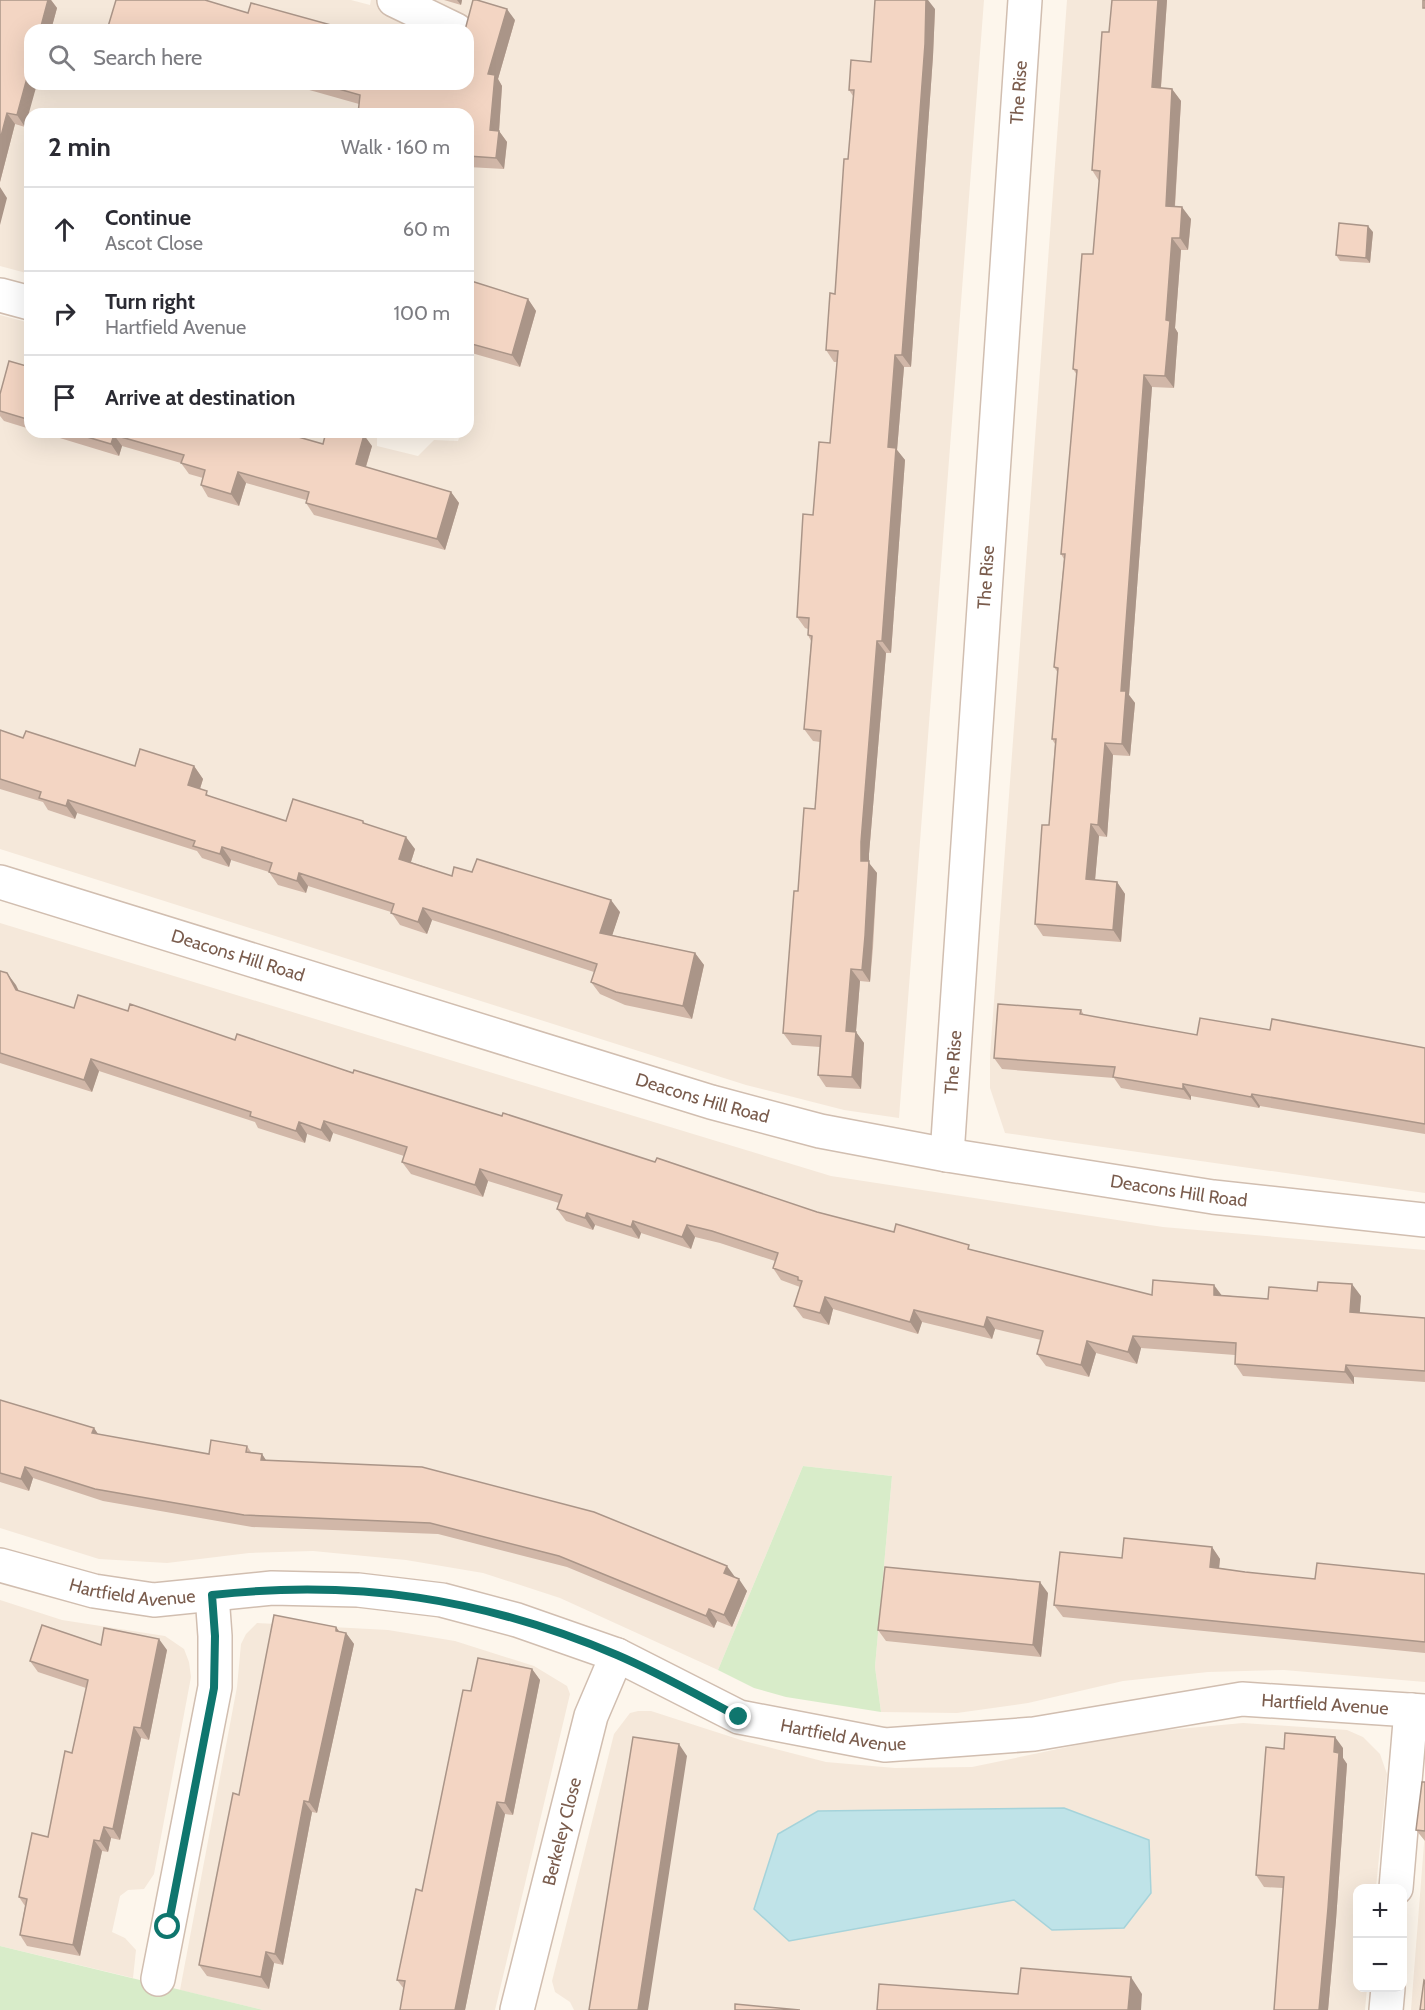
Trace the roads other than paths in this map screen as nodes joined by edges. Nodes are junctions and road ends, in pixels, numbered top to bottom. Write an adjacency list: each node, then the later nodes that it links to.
1 (394, 0): 3 (street)
2 (1025, 0): 7 (street, The Rise)
3 (444, 24)
4 (0, 295): 5 (street)
5 (24, 301)
6 (0, 882): 7 (street, Deacons Hill Road)
7 (946, 1155): 8 (street, Deacons Hill Road)
8 (1425, 1220)
9 (0, 1565): 10 (street, Hartfield Avenue)
10 (212, 1595): 11 (street, Hartfield Avenue); 14 (street)
11 (617, 1655): 12 (street, Hartfield Avenue); 16 (street, Berkeley Close)
12 (1418, 1710): 13 (street)
13 (1396, 1884)
14 (158, 1979)
15 (1388, 1992): 17 (street)
16 (517, 2010)
17 (1386, 2010)

